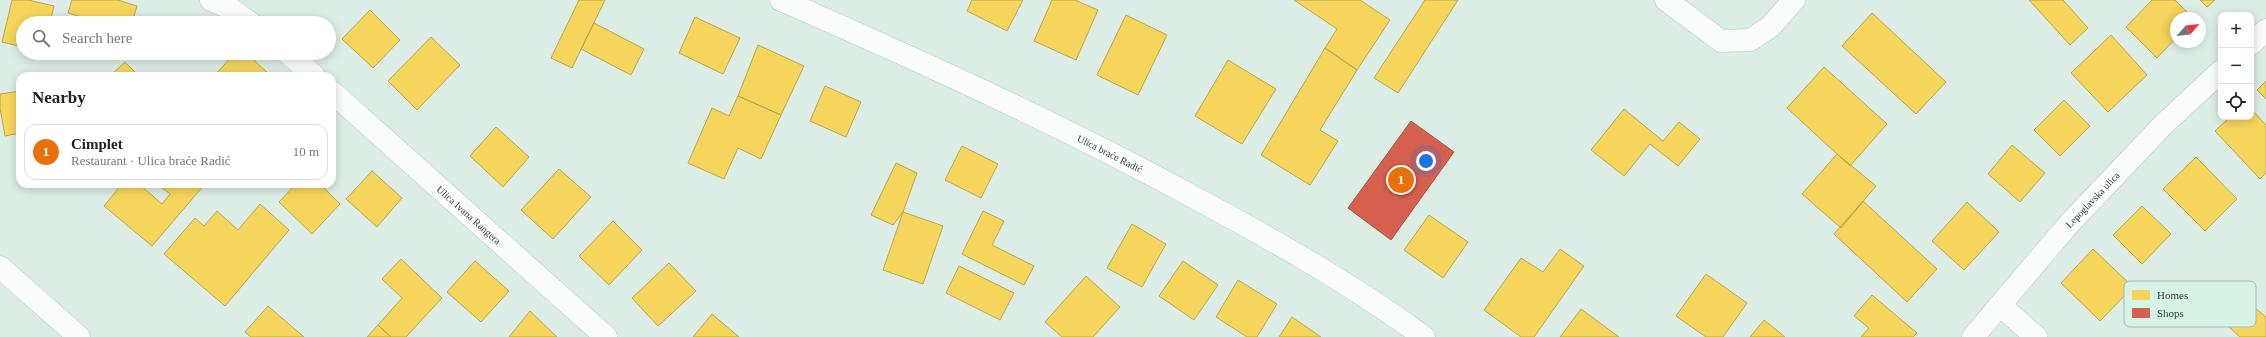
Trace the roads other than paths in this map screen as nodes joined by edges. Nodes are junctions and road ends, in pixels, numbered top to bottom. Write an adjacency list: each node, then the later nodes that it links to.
1 (211, 0): 5 (street)
2 (781, 0): 16 (street, Ulica braće Radić)
3 (1666, 0): 4 (street)
4 (1794, 0)
5 (240, 16)
6 (2266, 30): 7 (street)
7 (2254, 41)
8 (296, 60): 9 (street)
9 (309, 72)
10 (2218, 75): 13 (street, Lepoglavska ulica)
11 (336, 96): 15 (street, Ulica Ivana Rangera)
12 (0, 267): 14 (street)
13 (2000, 305): 17 (street, Lepoglavska ulica); 18 (street)
14 (79, 337)
15 (606, 337)
16 (1424, 337)
17 (1973, 337)
18 (2036, 337)

